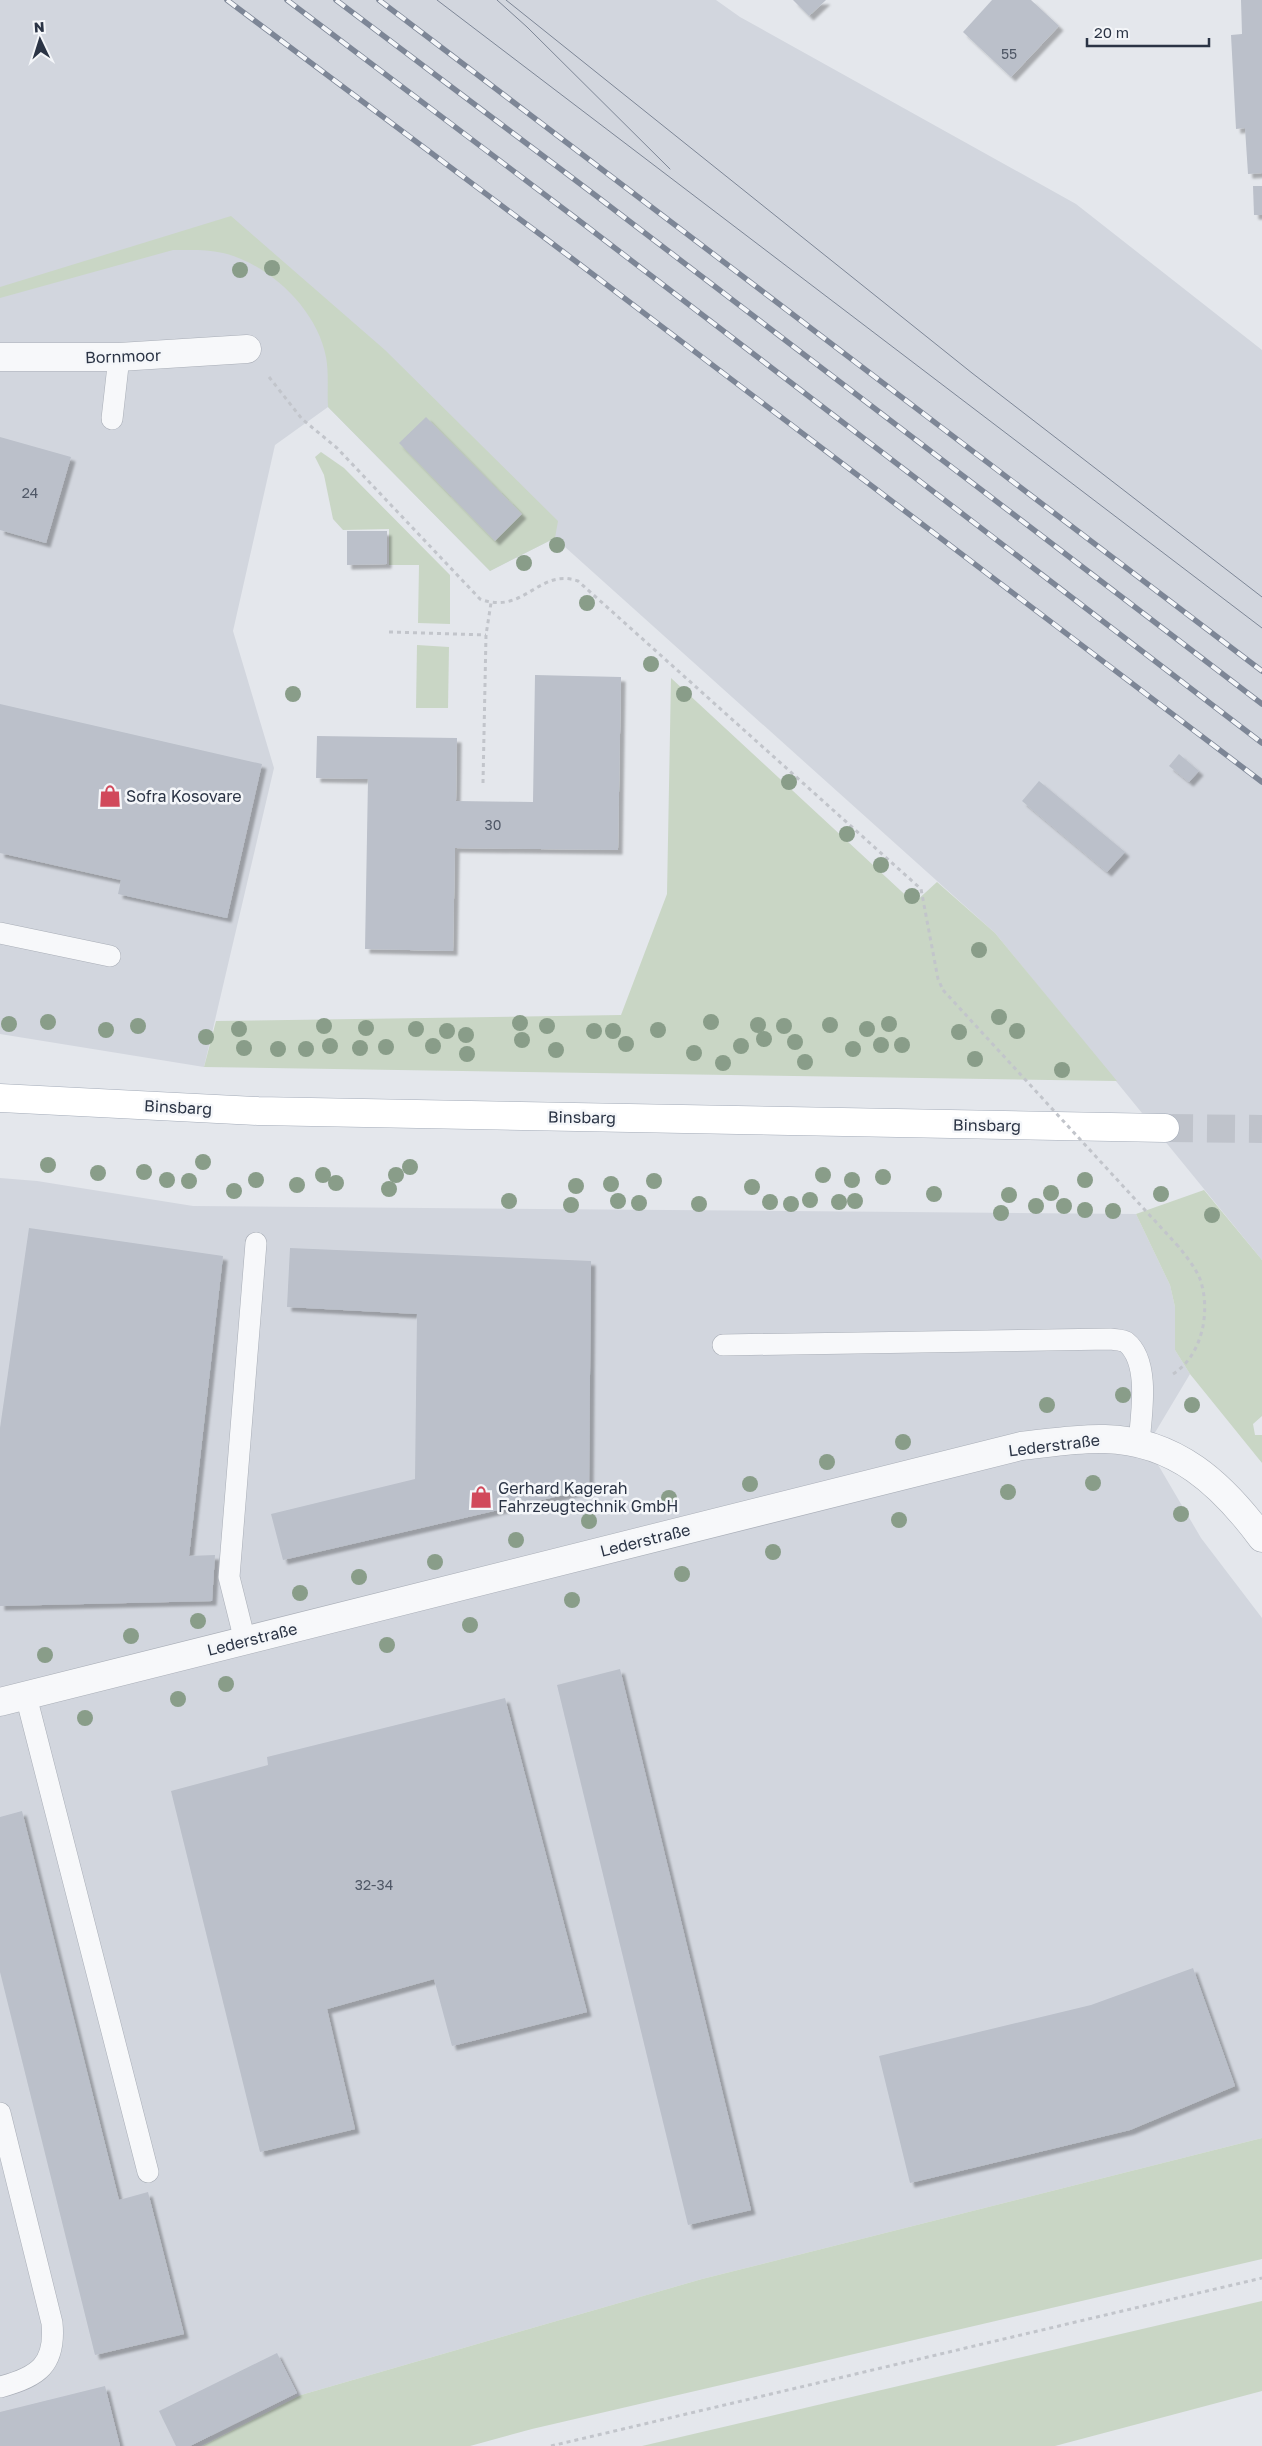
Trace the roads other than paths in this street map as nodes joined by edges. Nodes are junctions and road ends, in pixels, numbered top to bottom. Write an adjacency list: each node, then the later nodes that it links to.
1 (247, 349): 3 (street, Bornmoor)
2 (0, 356): 3 (street, Bornmoor)
3 (119, 357): 4 (lane)
4 (112, 419)
5 (0, 934): 6 (lane)
6 (110, 956)
7 (0, 1098): 8 (main road, Binsbarg)
8 (1165, 1128)
9 (256, 1243): 13 (lane)
10 (723, 1344): 11 (lane)
11 (1139, 1444): 12 (street, Lederstraße); 13 (street, Lederstraße)
12 (1262, 1538)
13 (245, 1641): 14 (street, Lederstraße)
14 (13, 1699): 16 (lane)
15 (0, 2114): 17 (lane)
16 (148, 2172)
17 (0, 2387)

